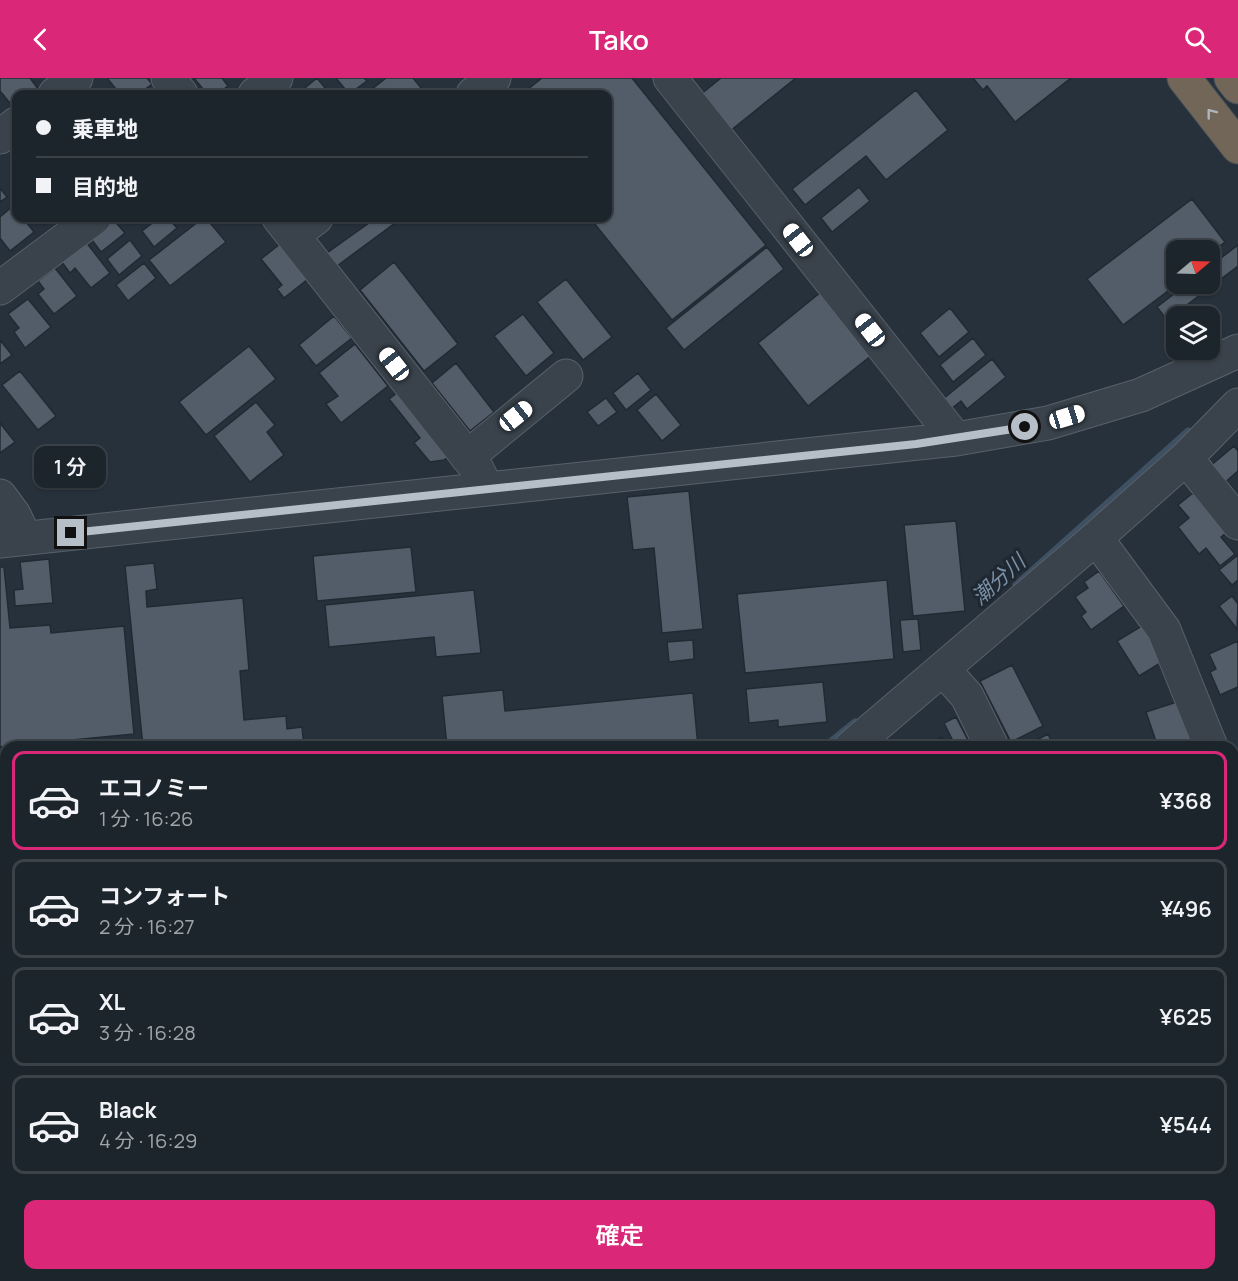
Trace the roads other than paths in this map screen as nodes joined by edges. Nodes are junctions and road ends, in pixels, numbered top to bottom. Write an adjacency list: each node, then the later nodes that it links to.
1 (76, 78): 9 (street)
2 (168, 78): 10 (street)
3 (276, 78): 11 (street)
4 (494, 78): 12 (street)
5 (669, 78): 22 (street)
6 (1184, 78): 15 (highway, one-way to 6)
7 (1230, 78): 8 (highway)
8 (1238, 87)
9 (60, 90)
10 (178, 90)
11 (260, 90)
12 (478, 90)
13 (12, 127): 14 (street)
14 (0, 137)
15 (1238, 147)
16 (89, 222): 18 (street)
17 (296, 224): 23 (street)
18 (0, 288)
19 (1238, 351): 22 (street)
20 (566, 376): 23 (street)
21 (1238, 405): 24 (street)
22 (956, 439): 25 (street)
23 (467, 456): 25 (street)
24 (1186, 458): 27 (street); 28 (street)
25 (487, 489): 29 (street)
26 (0, 496): 29 (street)
27 (1238, 524)
28 (1096, 538): 30 (street); 33 (street)
29 (12, 539)
30 (943, 669): 31 (street); 32 (street)
31 (858, 741)
32 (989, 741)
33 (1209, 741)

